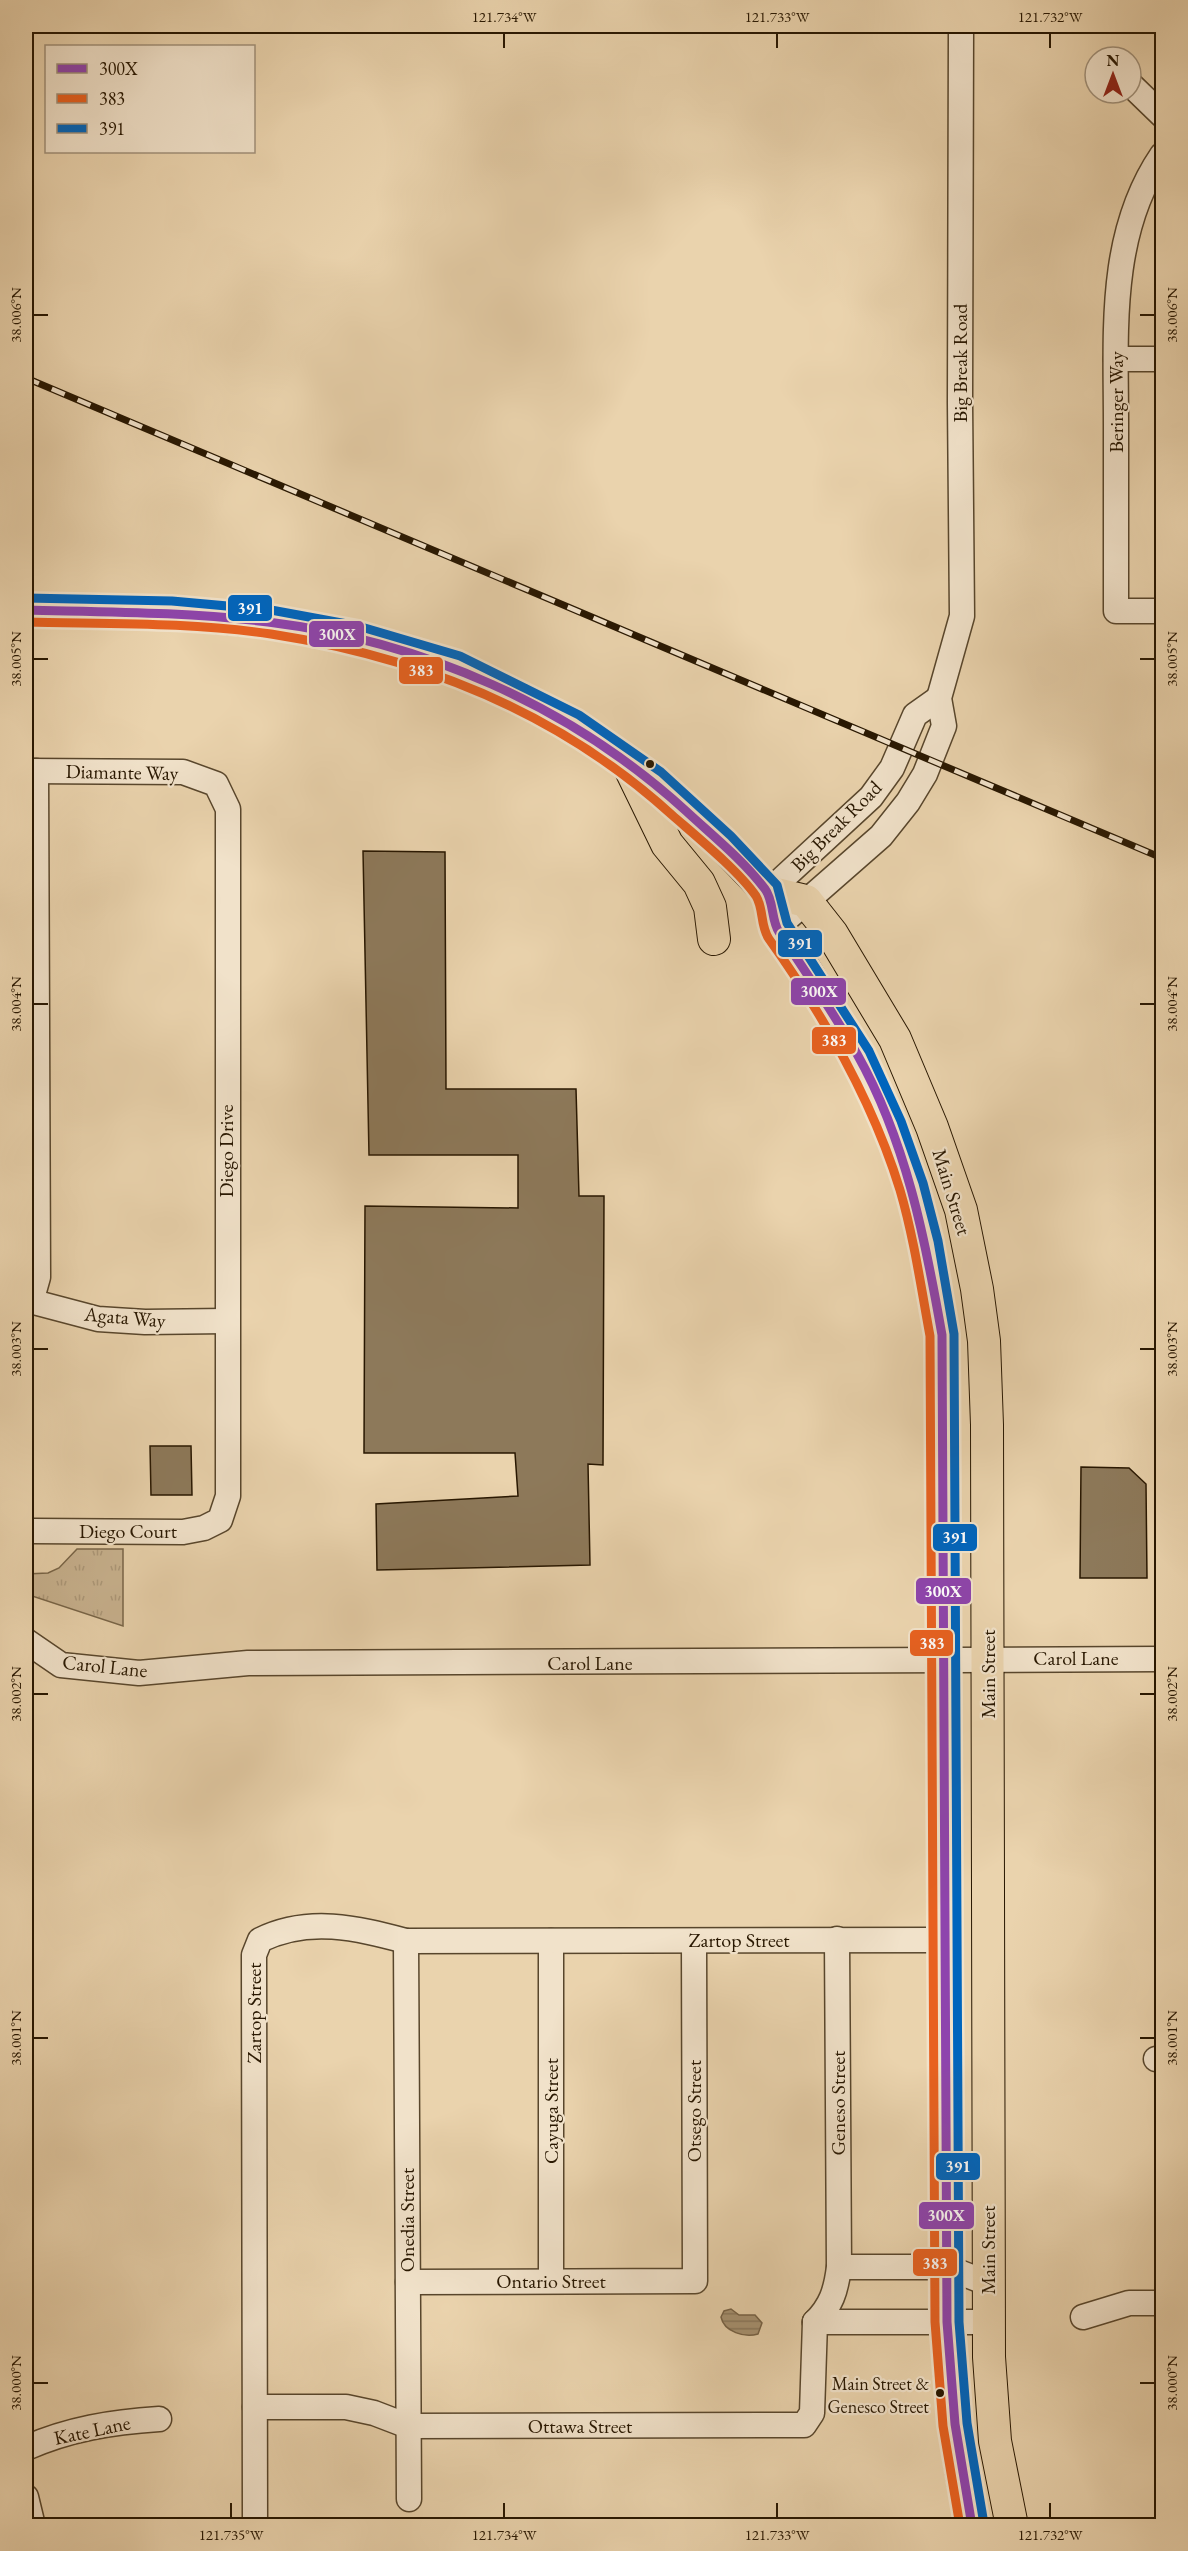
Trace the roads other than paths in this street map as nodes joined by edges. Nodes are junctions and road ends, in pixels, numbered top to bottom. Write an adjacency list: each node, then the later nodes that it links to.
1 (962, 26): 9 (street, Big Break Road)
2 (1143, 97): 3 (street)
3 (1162, 115)
4 (1162, 155): 5 (street, Beringer Way)
5 (1116, 359): 6 (street); 8 (street, Beringer Way)
6 (1162, 359)
7 (26, 610): 10 (main road)
8 (1162, 611)
9 (939, 698): 13 (street, Big Break Road); 14 (street, Big Break Road)
10 (627, 761): 13 (main road); 16 (main road)
11 (31, 771): 12 (street, Diamante Way); 17 (street)
12 (216, 784): 19 (street, Diego Drive)
13 (768, 892): 14 (main road); 15 (main road, Main Street)
14 (806, 901): 15 (street, Big Break Road); 23 (main road, Main Street)
15 (776, 928): 25 (main road, Main Street)
16 (714, 939)
17 (30, 958): 18 (street)
18 (28, 1301): 19 (street, Agata Way)
19 (226, 1321): 20 (street, Diego Drive)
20 (220, 1520): 21 (street, Diego Court)
21 (33, 1531)
22 (26, 1641): 25 (street, Carol Lane)
23 (988, 1659): 24 (street, Carol Lane); 25 (street, Carol Lane); 36 (main road, Main Street)
24 (1162, 1659)
25 (943, 1661): 27 (main road, Main Street)
26 (837, 1939): 27 (street, Zartop Street); 30 (street, Zartop Street); 31 (street, Geneso Street)
27 (946, 1940): 32 (main road, Main Street)
28 (406, 1941): 29 (street, Zartop Street); 35 (street, Onedia Street); 42 (street, Zartop Street)
29 (550, 1941): 30 (street, Zartop Street); 33 (street, Cayuga Street)
30 (694, 1941): 34 (street, Otsego Street)
31 (839, 2267): 32 (street); 39 (street, Geneso Street)
32 (946, 2267): 36 (street); 40 (main road, Main Street)
33 (551, 2281): 34 (street, Ontario Street); 35 (street, Ontario Street)
34 (694, 2281)
35 (408, 2282): 44 (street, Onedia Street)
36 (987, 2283): 41 (main road, Main Street)
37 (1162, 2303): 38 (street)
38 (1083, 2317)
39 (814, 2322): 40 (street); 44 (street, Ottawa Street)
40 (946, 2322): 41 (street); 50 (main road, Main Street)
41 (988, 2322): 51 (main road, Main Street)
42 (255, 2407): 44 (street, Ottawa Street); 49 (street, Zartop Street)
43 (159, 2420): 45 (street, Kate Lane)
44 (408, 2426): 47 (street, Onedia Street)
45 (26, 2448)
46 (26, 2497): 48 (street)
47 (409, 2499)
48 (33, 2526)
49 (255, 2526)
50 (972, 2526)
51 (1012, 2526)

